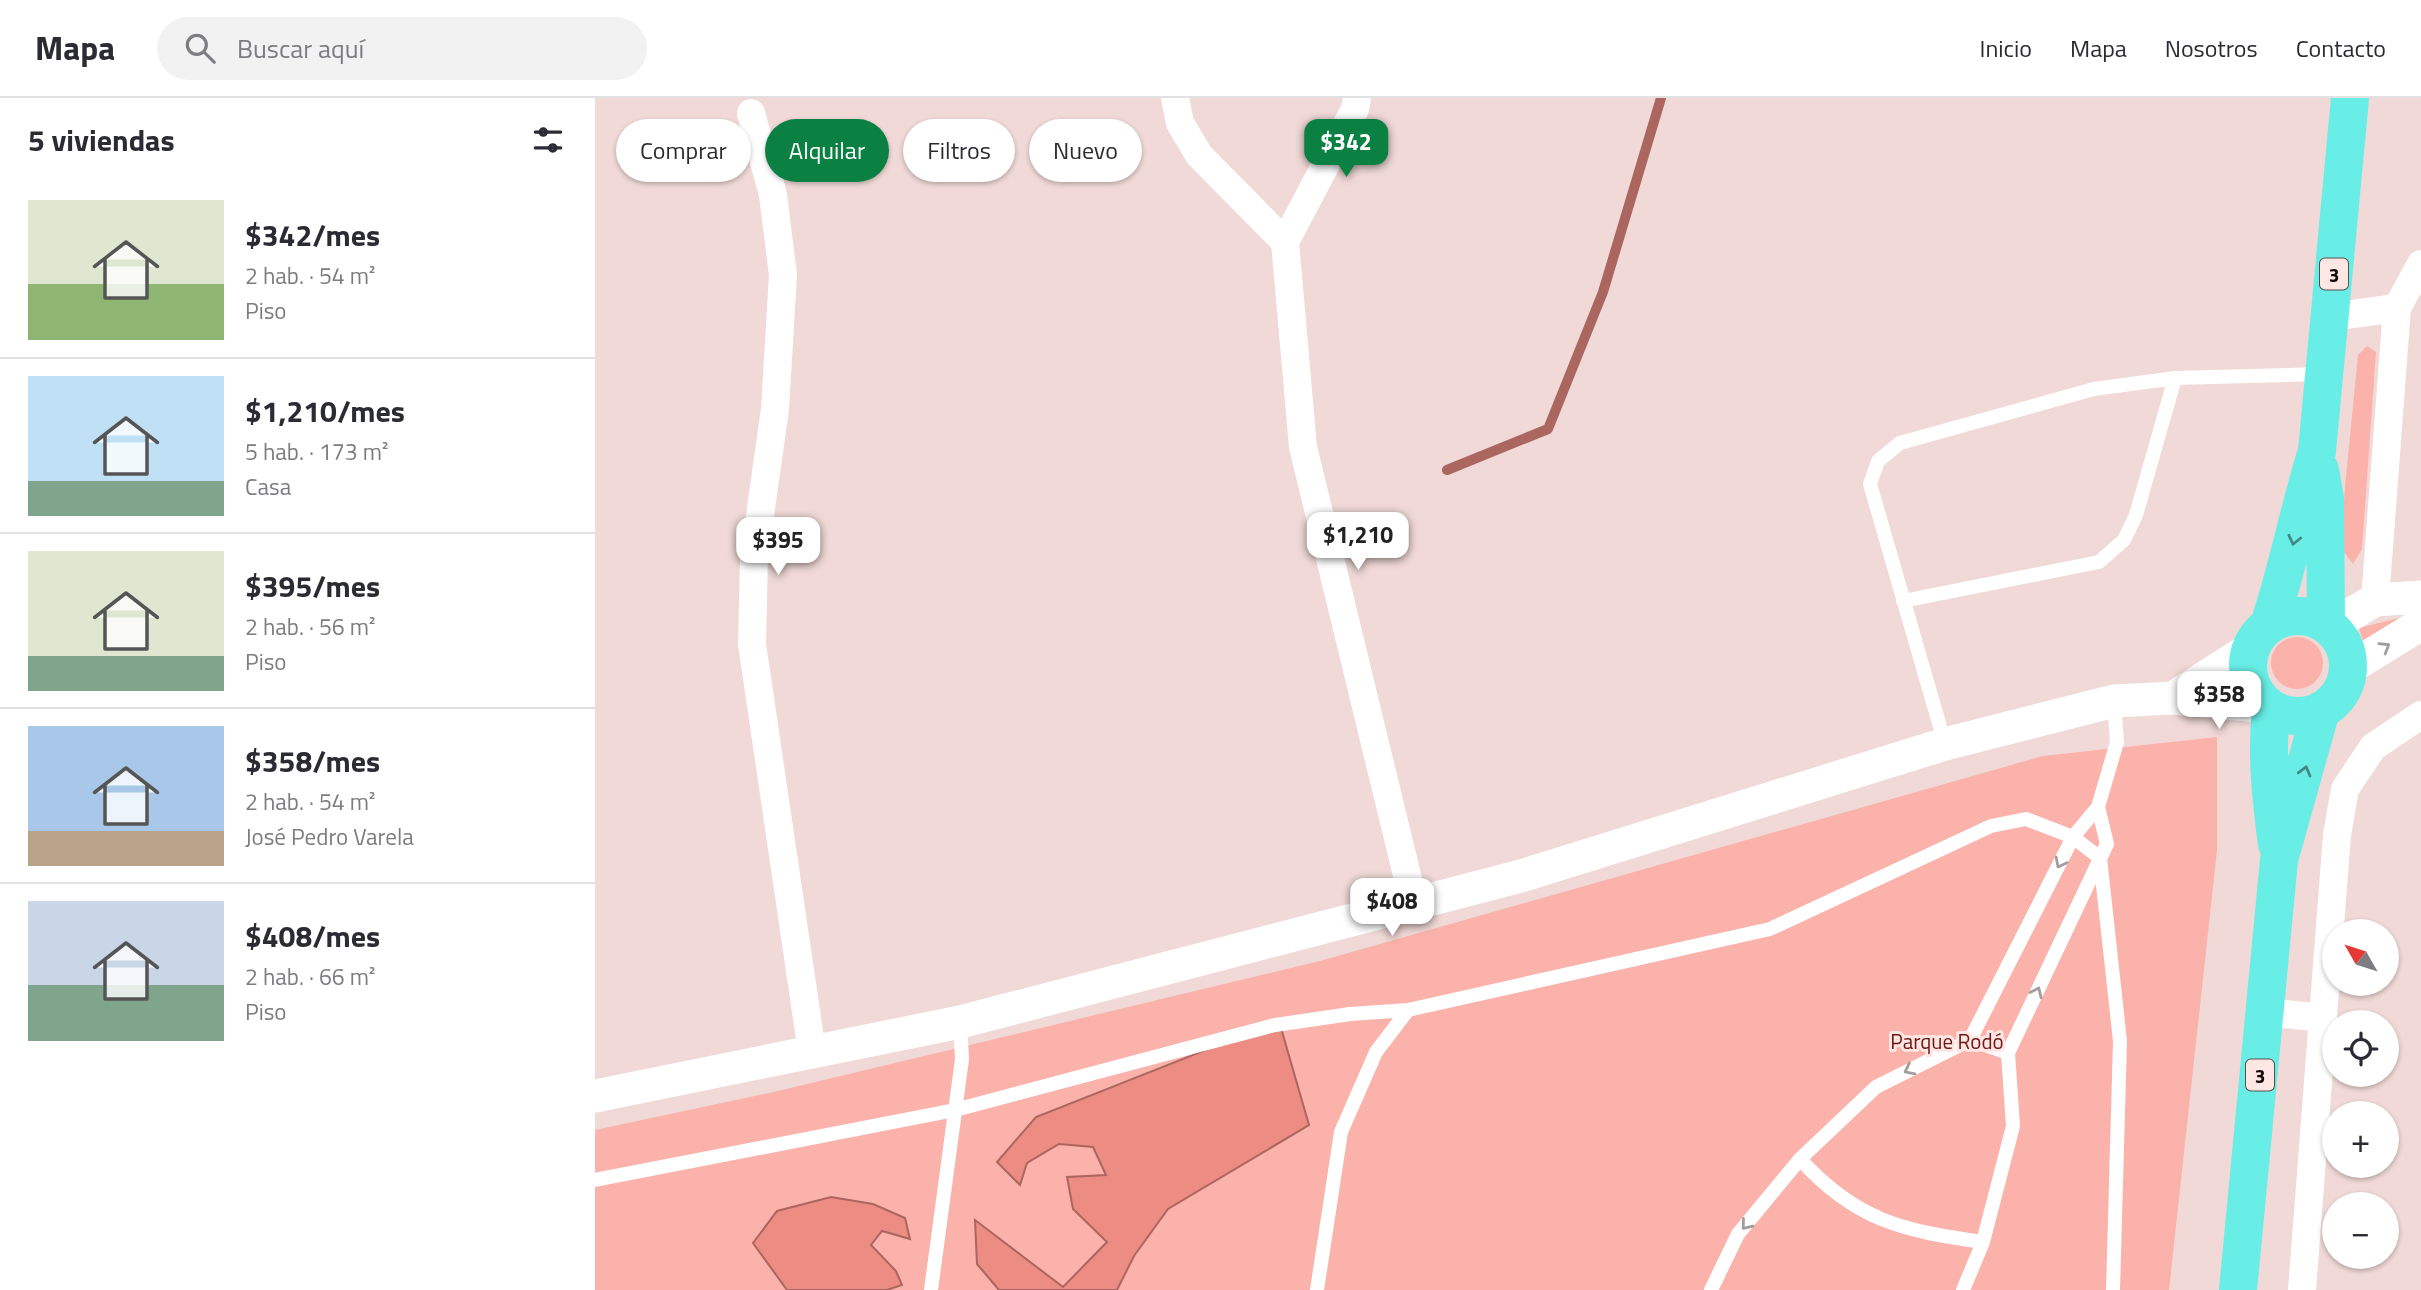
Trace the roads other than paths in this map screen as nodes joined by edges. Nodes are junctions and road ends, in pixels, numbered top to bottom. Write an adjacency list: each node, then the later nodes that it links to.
1 (1175, 98): 5 (street)
2 (1357, 98): 5 (street)
3 (2350, 98): 8 (highway, 3)
4 (751, 113): 37 (street)
5 (1285, 242): 29 (street)
6 (2421, 264): 7 (street)
7 (2396, 308): 8 (street); 13 (street)
8 (2330, 317): 9 (highway, 3)
9 (2326, 374): 10 (lane); 11 (highway, 3)
10 (2175, 379): 14 (lane); 14 (lane)
11 (2317, 450): 16 (highway, 3); 17 (highway, 3, one-way to 17)
12 (2421, 597): 13 (street)
13 (2375, 600): 16 (street)
14 (1903, 601): 24 (lane)
15 (2421, 624): 18 (street, one-way to 15)
16 (2328, 626): 17 (highway); 18 (highway, 3)
17 (2260, 636): 19 (street); 21 (highway, 3)
18 (2348, 669): 22 (highway, 3)
19 (2173, 698): 20 (street); 21 (street)
20 (2114, 701): 24 (street); 25 (lane)
21 (2270, 708): 22 (highway); 28 (highway, 3)
22 (2321, 710): 28 (highway, 3, one-way to 22)
23 (2421, 715): 31 (street)
24 (1945, 744): 29 (street)
25 (2098, 807): 26 (lane); 27 (lane)
26 (2073, 837): 27 (lane); 30 (lane); 36 (lane, one-way to 36)
27 (2100, 858): 38 (lane, one-way to 27); 48 (lane)
28 (2279, 860): 32 (highway, 3)
29 (1414, 904): 34 (street)
30 (1408, 1010): 40 (lane); 45 (lane)
31 (2324, 1010)
32 (2266, 1012): 33 (street); 49 (highway, 3)
33 (2322, 1018)
34 (960, 1022): 37 (street); 40 (lane)
35 (2322, 1031): 50 (street)
36 (1970, 1040): 38 (lane); 41 (lane, one-way to 41)
37 (812, 1052): 39 (street)
38 (2008, 1054): 43 (lane)
39 (595, 1096)
40 (955, 1110): 42 (lane); 44 (lane)
41 (1800, 1159): 43 (lane); 46 (lane, one-way to 46)
42 (595, 1180)
43 (1983, 1242): 47 (lane)
44 (931, 1290)
45 (1317, 1290)
46 (1711, 1290)
47 (1963, 1290)
48 (2113, 1290)
49 (2238, 1290)
50 (2302, 1290)

